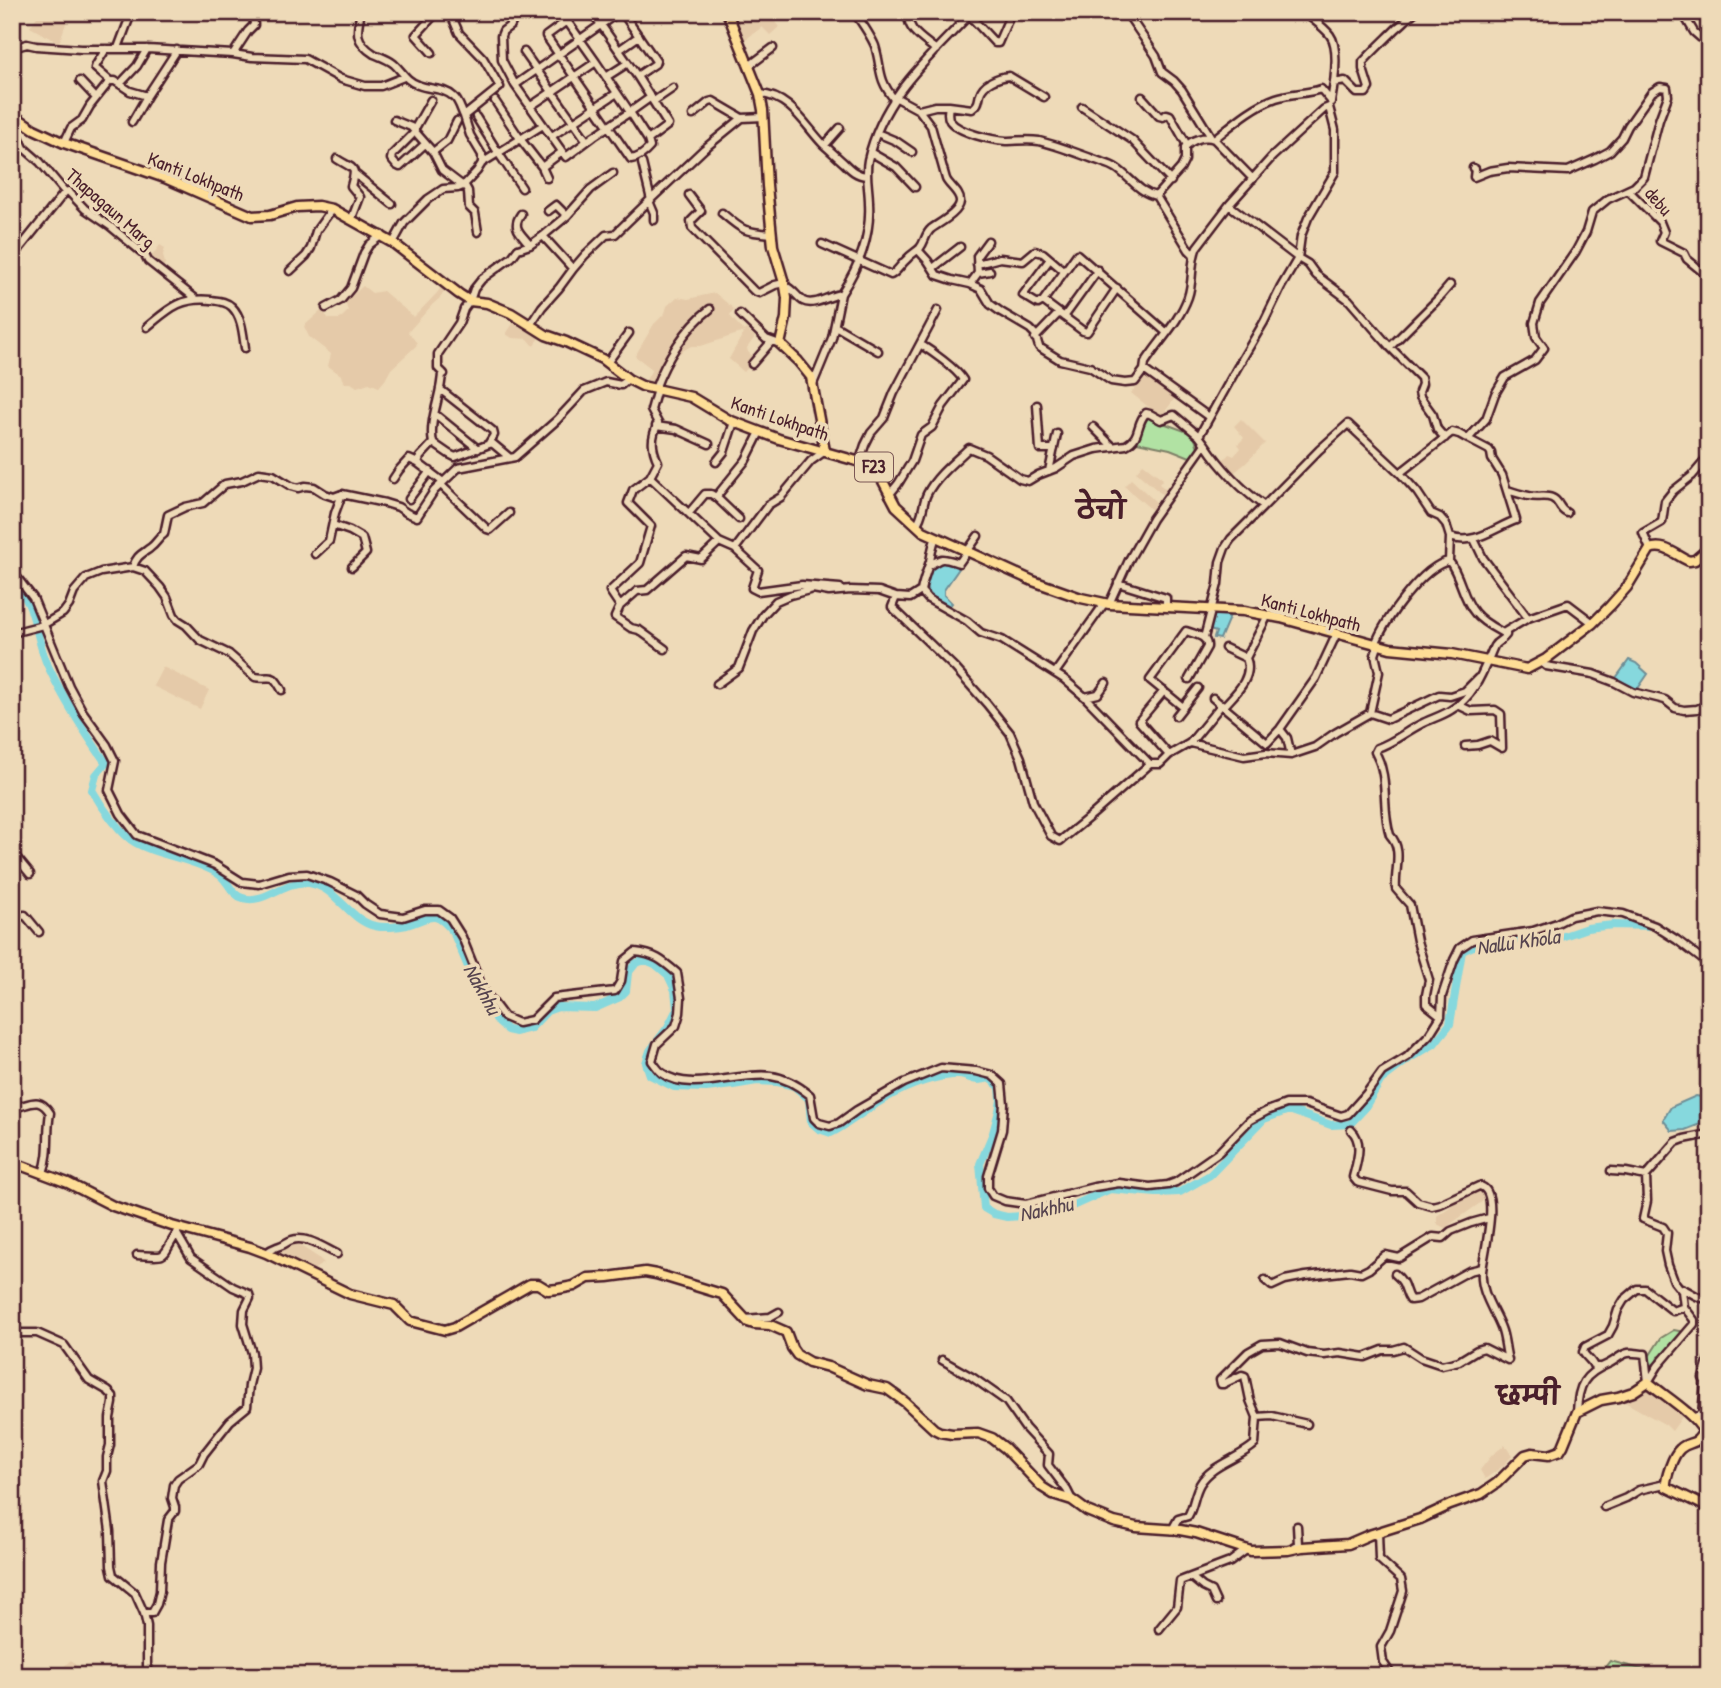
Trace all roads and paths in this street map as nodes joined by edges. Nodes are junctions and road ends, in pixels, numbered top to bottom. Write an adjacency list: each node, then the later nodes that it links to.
1 (119, 12): 27 (street)
2 (253, 12): 36 (street)
3 (361, 12): 44 (street)
4 (437, 12): 35 (street)
5 (450, 12): 71 (street)
6 (518, 12): 20 (street); 50 (street)
7 (579, 12): 21 (street)
8 (592, 12): 22 (street)
9 (620, 12): 22 (street); 23 (street)
10 (727, 12): 40 (main road)
11 (854, 12): 59 (street)
12 (910, 12): 32 (street)
13 (959, 12): 19 (street)
14 (1004, 12): 19 (street)
15 (1126, 12): 87 (street)
16 (1304, 12): 48 (street)
17 (1415, 12): 48 (street)
18 (1682, 12): 25 (street)
19 (969, 15): 32 (street)
20 (529, 17)
21 (568, 22): 24 (street); 37 (street)
22 (601, 25): 24 (street); 31 (street)
23 (639, 36): 31 (street); 43 (street)
24 (580, 40): 37 (street); 38 (street)
25 (1709, 45)
26 (12, 48): 29 (street)
27 (118, 48): 29 (street); 30 (street)
28 (773, 48): 40 (street)
29 (106, 49): 46 (street)
30 (147, 49): 33 (street); 49 (street)
31 (619, 50): 39 (street)
32 (936, 50): 59 (street)
33 (177, 51): 36 (street); 55 (street)
34 (524, 52): 41 (street)
35 (432, 53)
36 (233, 54): 44 (street)
37 (559, 54): 41 (street); 45 (street)
38 (596, 62): 42 (street); 45 (street)
39 (628, 63): 42 (street); 43 (street)
40 (749, 66): 54 (main road)
41 (536, 70): 50 (street); 52 (street)
42 (606, 76): 53 (street)
43 (636, 76): 60 (street)
44 (404, 77): 71 (street)
45 (574, 77): 52 (street); 67 (street)
46 (110, 80): 49 (street); 58 (street)
47 (80, 81): 58 (street)
48 (1334, 83): 63 (street)
49 (120, 84): 55 (street)
50 (515, 85): 64 (street)
51 (673, 88): 60 (street)
52 (551, 92): 64 (street); 78 (street)
53 (617, 93): 67 (street); 69 (street)
54 (760, 94): 74 (main road); 93 (street)
55 (147, 96): 79 (street)
56 (1044, 97): 65 (street)
57 (1142, 97): 94 (street)
58 (96, 98): 91 (street)
59 (894, 98): 68 (street); 85 (street)
60 (652, 99): 69 (street); 88 (street)
61 (431, 100): 83 (street)
62 (495, 101): 89 (street)
63 (1330, 104): 87 (street); 110 (street); 144 (street)
64 (531, 106): 80 (street)
65 (949, 106): 68 (street); 119 (street)
66 (1082, 107): 111 (street)
67 (594, 108): 78 (street); 81 (street)
68 (919, 110): 140 (street)
69 (630, 113): 81 (street); 88 (street)
70 (693, 115): 75 (street)
71 (464, 116): 101 (street)
72 (16, 117): 84 (street); 91 (main road, Kanti Lokhpath / F23)
73 (477, 117): 99 (street)
74 (763, 117): 75 (street); 132 (main road)
75 (742, 118): 121 (street)
76 (394, 120): 83 (street)
77 (457, 121): 95 (street)
78 (573, 121): 86 (street); 90 (street)
79 (132, 122)
80 (543, 125): 86 (street); 89 (street)
81 (608, 127): 88 (street); 90 (street)
82 (841, 128): 93 (street)
83 (414, 131): 92 (street); 92 (street)
84 (17, 132): 105 (street); 117 (street, Thapagaun Marg)
85 (877, 133): 97 (street); 98 (street)
86 (552, 136): 96 (street)
87 (1213, 138): 94 (street); 110 (street)
88 (648, 139)
89 (521, 140): 99 (street); 103 (street)
90 (587, 141): 96 (street)
91 (64, 143): 124 (main road, Kanti Lokhpath / F23)
92 (425, 144): 95 (street)
93 (825, 145): 108 (street)
94 (1187, 145): 111 (street)
95 (433, 152): 112 (street)
96 (562, 152): 103 (street)
97 (870, 152): 108 (street); 113 (street)
98 (912, 152)
99 (499, 154): 101 (street); 114 (street)
100 (337, 159): 106 (street)
101 (482, 163): 112 (street)
102 (642, 163): 121 (street)
103 (542, 167): 109 (street)
104 (1473, 168): 115 (street)
105 (12, 172)
106 (354, 173): 116 (street); 120 (street)
107 (613, 173): 128 (street)
108 (867, 176): 145 (street)
109 (547, 178)
110 (1253, 179): 123 (street)
111 (1171, 180): 119 (street)
112 (464, 185): 131 (street); 136 (street)
113 (915, 187)
114 (522, 188)
115 (1628, 190): 154 (street, debu); 197 (street)
116 (376, 191): 120 (street); 122 (street)
117 (65, 192): 142 (street); 160 (street, Thapagaun Marg)
118 (689, 195): 155 (street)
119 (1156, 196): 141 (street)
120 (360, 197): 129 (street)
121 (650, 200): 130 (street); 148 (street)
122 (392, 204)
123 (1229, 205): 141 (street); 144 (street)
124 (332, 209): 129 (main road, Kanti Lokhpath / F23); 150 (street)
125 (548, 211): 128 (street)
126 (522, 214): 138 (street)
127 (722, 214): 132 (street)
128 (567, 216): 134 (street)
129 (352, 218): 133 (main road, Kanti Lokhpath / F23)
130 (654, 220)
131 (478, 232)
132 (772, 234): 155 (main road)
133 (382, 235): 136 (main road, Kanti Lokhpath / F23); 163 (street)
134 (543, 236): 138 (street); 148 (street)
135 (988, 241): 146 (street)
136 (393, 243): 161 (main road, Kanti Lokhpath / F23)
137 (822, 244): 145 (street)
138 (530, 245): 161 (street)
139 (960, 247): 147 (street)
140 (918, 250): 145 (street); 147 (street)
141 (1193, 254): 171 (street)
142 (12, 258)
143 (1050, 258): 146 (street); 152 (street); 162 (street)
144 (1298, 258): 177 (street); 189 (street)
145 (860, 261): 159 (street)
146 (976, 264): 153 (street)
147 (933, 268): 156 (street)
148 (572, 269): 168 (street)
149 (1098, 270): 152 (street); 158 (street); 167 (street)
150 (290, 271)
151 (990, 271): 153 (street)
152 (1064, 271): 162 (street)
153 (978, 274): 156 (street)
154 (1709, 276)
155 (785, 284): 159 (street); 175 (main road)
156 (970, 284): 173 (street)
157 (1450, 285): 177 (street)
158 (1117, 289): 167 (street); 171 (street)
159 (841, 294): 170 (street)
160 (196, 299): 169 (street); 178 (street)
161 (470, 301): 168 (main road, Kanti Lokhpath / F23); 186 (street)
162 (1043, 301): 167 (street)
163 (326, 308)
164 (709, 309): 184 (street)
165 (938, 310): 176 (street)
166 (740, 314): 174 (street)
167 (1061, 315): 173 (street)
168 (530, 325): 180 (main road, Kanti Lokhpath / F23)
169 (146, 327)
170 (835, 327): 179 (street); 185 (street)
171 (1167, 332): 182 (street)
172 (629, 333): 180 (street)
173 (1035, 338): 182 (street)
174 (771, 342): 175 (street); 181 (street)
175 (780, 344): 185 (main road)
176 (920, 344): 208 (street); 219 (street)
177 (1390, 347): 196 (street)
178 (245, 348)
179 (878, 351)
180 (607, 363): 183 (main road, Kanti Lokhpath / F23)
181 (752, 365)
182 (1144, 370): 189 (street)
183 (628, 379): 184 (main road, Kanti Lokhpath / F23); 207 (street)
184 (656, 389): 190 (main road, Kanti Lokhpath / F23); 191 (street)
185 (812, 389): 205 (main road)
186 (441, 390): 188 (street); 199 (street)
187 (1037, 405): 204 (street)
188 (435, 414): 198 (street); 203 (street)
189 (1209, 418): 195 (street)
190 (734, 422): 193 (main road, Kanti Lokhpath / F23); 209 (street)
191 (656, 426): 200 (street); 214 (street)
192 (1093, 427): 202 (street)
193 (760, 432): 205 (main road, Kanti Lokhpath / F23); 220 (street)
194 (1057, 434): 204 (street)
195 (1199, 436): 201 (street); 202 (street)
196 (1445, 438): 197 (street); 213 (street)
197 (1468, 439): 217 (street)
198 (433, 443): 203 (street); 210 (street)
199 (489, 443): 203 (street); 207 (street)
200 (709, 444)
201 (1205, 444): 222 (street); 244 (street)
202 (1114, 447): 212 (street)
203 (478, 449)
204 (1054, 449): 212 (street)
205 (825, 451): 208 (main road, Kanti Lokhpath / F23); 235 (street)
206 (1709, 456): 236 (street)
207 (510, 458): 216 (street)
208 (860, 460): 219 (main road, Kanti Lokhpath / F23)
209 (716, 462)
210 (418, 463): 211 (street); 215 (street)
211 (430, 471): 216 (street); 221 (street)
212 (1049, 471): 228 (street)
213 (1400, 473): 222 (street); 231 (street)
214 (650, 477): 224 (street); 249 (street)
215 (393, 479)
216 (442, 484): 218 (street); 223 (street)
217 (1507, 490): 225 (street); 232 (street)
218 (342, 494): 227 (street); 240 (street)
219 (889, 495): 228 (main road, Kanti Lokhpath / F23)
220 (716, 498): 224 (street); 226 (street)
221 (409, 499)
222 (1264, 506): 251 (street)
223 (509, 513)
224 (689, 513): 233 (street)
225 (1567, 513)
226 (740, 519)
227 (333, 525): 238 (street); 241 (street)
228 (916, 525): 230 (main road, Kanti Lokhpath / F23)
229 (978, 536): 237 (street)
230 (936, 537): 237 (main road, Kanti Lokhpath / F23); 242 (street)
231 (1450, 537): 232 (street); 239 (street)
232 (1474, 539): 253 (street)
233 (719, 541): 235 (street); 249 (street)
234 (1709, 548): 236 (main road)
235 (736, 549): 245 (street)
236 (1650, 549): 254 (main road)
237 (967, 552): 242 (street); 248 (main road, Kanti Lokhpath / F23)
238 (315, 554)
239 (1449, 561): 257 (street); 260 (street)
240 (133, 567): 255 (street); 272 (street)
241 (352, 567)
242 (928, 567): 246 (street)
243 (12, 571): 255 (street)
244 (1118, 583): 248 (street); 250 (street)
245 (851, 590): 247 (street); 270 (street)
246 (921, 591): 247 (street); 267 (street)
247 (896, 597): 287 (street)
248 (1107, 604): 250 (main road, Kanti Lokhpath / F23); 267 (street)
249 (620, 606): 262 (street)
250 (1166, 607): 251 (main road, Kanti Lokhpath / F23)
251 (1212, 610): 252 (main road, Kanti Lokhpath / F23); 259 (street)
252 (1268, 615): 258 (main road, Kanti Lokhpath / F23); 263 (street)
253 (1528, 618): 254 (street); 257 (street)
254 (1593, 623): 265 (main road)
255 (42, 625): 256 (street); 293 (street)
256 (12, 633)
257 (1503, 633): 264 (street)
258 (1337, 634): 260 (main road, Kanti Lokhpath / F23); 282 (street)
259 (1205, 639): 268 (street); 273 (street)
260 (1376, 645): 264 (main road, Kanti Lokhpath / F23); 280 (street)
261 (1226, 648): 263 (street)
262 (665, 649)
263 (1247, 658): 276 (street)
264 (1488, 660): 265 (main road, Kanti Lokhpath / F23); 266 (street)
265 (1541, 662): 278 (street)
266 (1483, 672): 277 (street); 280 (street)
267 (1055, 673): 274 (street)
268 (1189, 679)
269 (1106, 683): 274 (street)
270 (717, 684)
271 (1198, 688): 279 (street)
272 (282, 690)
273 (1164, 691): 279 (street); 285 (street)
274 (1085, 698): 287 (street)
275 (1213, 698): 276 (street)
276 (1223, 705): 282 (street); 283 (street)
277 (1458, 705): 284 (street); 293 (street)
278 (1709, 705)
279 (1183, 706): 281 (street)
280 (1370, 713): 286 (street)
281 (1175, 716)
282 (1280, 729): 286 (street)
283 (1190, 743): 285 (street); 286 (street)
284 (1465, 746)
285 (1169, 755): 287 (street)
286 (1291, 755)
287 (1150, 764)
288 (12, 852): 289 (street)
289 (30, 874)
290 (12, 908): 291 (street)
291 (39, 932)
292 (1709, 962): 293 (street)
293 (1441, 1016)
294 (12, 1108): 299 (street)
295 (1352, 1130): 301 (street)
296 (1709, 1135): 300 (street)
297 (12, 1162): 299 (main road)
298 (1611, 1171): 300 (street)
299 (43, 1172): 302 (main road)
300 (1646, 1176): 309 (street)
301 (1489, 1218): 306 (street); 308 (street)
302 (176, 1229): 303 (main road); 305 (street); 338 (street)
303 (267, 1253): 304 (street); 313 (main road)
304 (337, 1254)
305 (137, 1255)
306 (1482, 1268): 307 (street); 320 (street)
307 (1395, 1274)
308 (1265, 1280)
309 (1679, 1288): 310 (street); 311 (street)
310 (1709, 1298)
311 (1684, 1307): 317 (street); 318 (street)
312 (779, 1312): 313 (street)
313 (745, 1319): 326 (main road)
314 (12, 1333): 338 (street)
315 (1709, 1358): 321 (street)
316 (942, 1360): 326 (street)
317 (1599, 1367): 318 (street); 319 (street)
318 (1647, 1382): 319 (main road); 321 (main road)
319 (1577, 1412): 331 (main road)
320 (1257, 1417): 322 (street); 330 (street)
321 (1692, 1418): 323 (main road)
322 (1307, 1424)
323 (1704, 1436): 324 (street); 325 (main road)
324 (1709, 1450)
325 (1665, 1484): 327 (street); 328 (main road)
326 (1072, 1500): 330 (main road)
327 (1604, 1507)
328 (1709, 1508)
329 (1297, 1525): 333 (street)
330 (1172, 1530): 332 (main road)
331 (1378, 1532): 333 (main road); 341 (street)
332 (1246, 1550): 333 (main road); 334 (street)
333 (1288, 1550)
334 (1191, 1577): 335 (street); 336 (street)
335 (1179, 1602): 337 (street); 339 (street)
336 (1216, 1602)
337 (1187, 1605)
338 (144, 1613): 340 (street)
339 (1159, 1629)
340 (147, 1676)
341 (1392, 1676)

